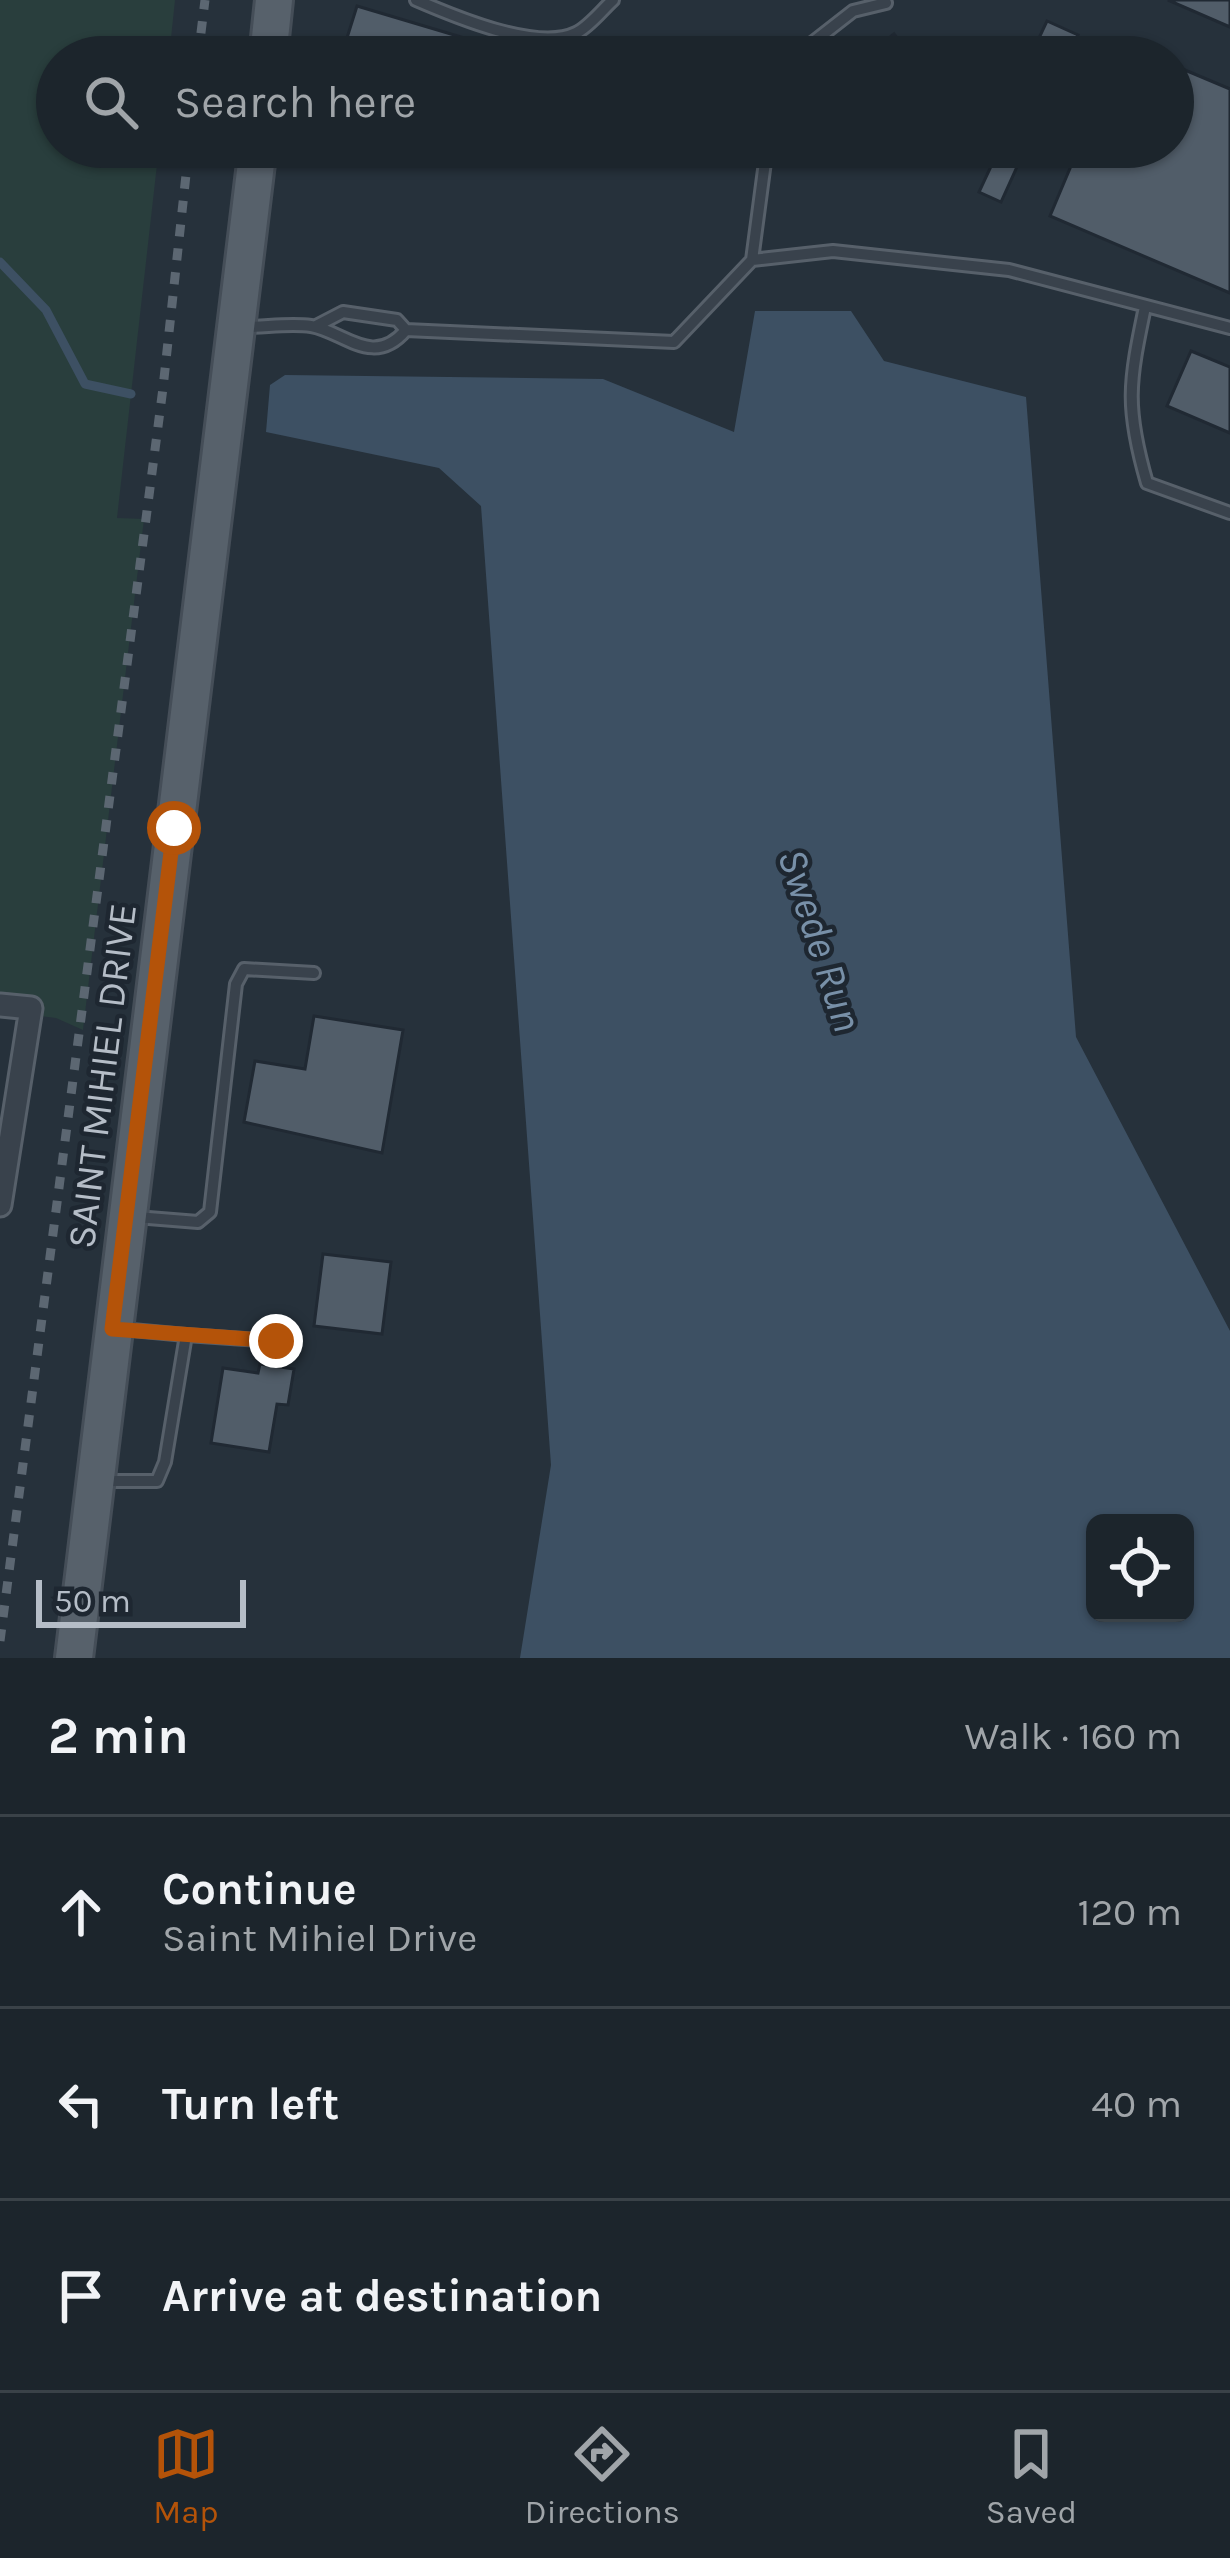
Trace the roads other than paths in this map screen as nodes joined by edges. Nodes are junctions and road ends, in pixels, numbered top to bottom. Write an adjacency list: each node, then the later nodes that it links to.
1 (274, 0): 5 (main road)
2 (416, 0): 6 (lane)
3 (613, 0): 7 (lane)
4 (886, 3): 8 (lane)
5 (270, 36)
6 (544, 36)
7 (556, 36)
8 (821, 36)
9 (255, 168): 14 (main road, SAINT MIHIEL DRIVE)
10 (764, 168): 11 (lane)
11 (752, 260): 12 (lane); 16 (lane)
12 (1145, 307): 15 (lane); 17 (lane)
13 (316, 326): 14 (lane); 16 (lane); 16 (lane)
14 (235, 327): 21 (main road, SAINT MIHIEL DRIVE)
15 (1230, 328)
16 (406, 330)
17 (1230, 513)
18 (314, 973): 21 (lane)
19 (0, 1005): 20 (street)
20 (0, 1205)
21 (127, 1216): 22 (main road, SAINT MIHIEL DRIVE)
22 (112, 1329): 23 (lane); 25 (main road, SAINT MIHIEL DRIVE)
23 (185, 1335): 24 (lane); 25 (lane)
24 (276, 1341)
25 (94, 1480): 26 (main road, SAINT MIHIEL DRIVE)
26 (74, 1658)

